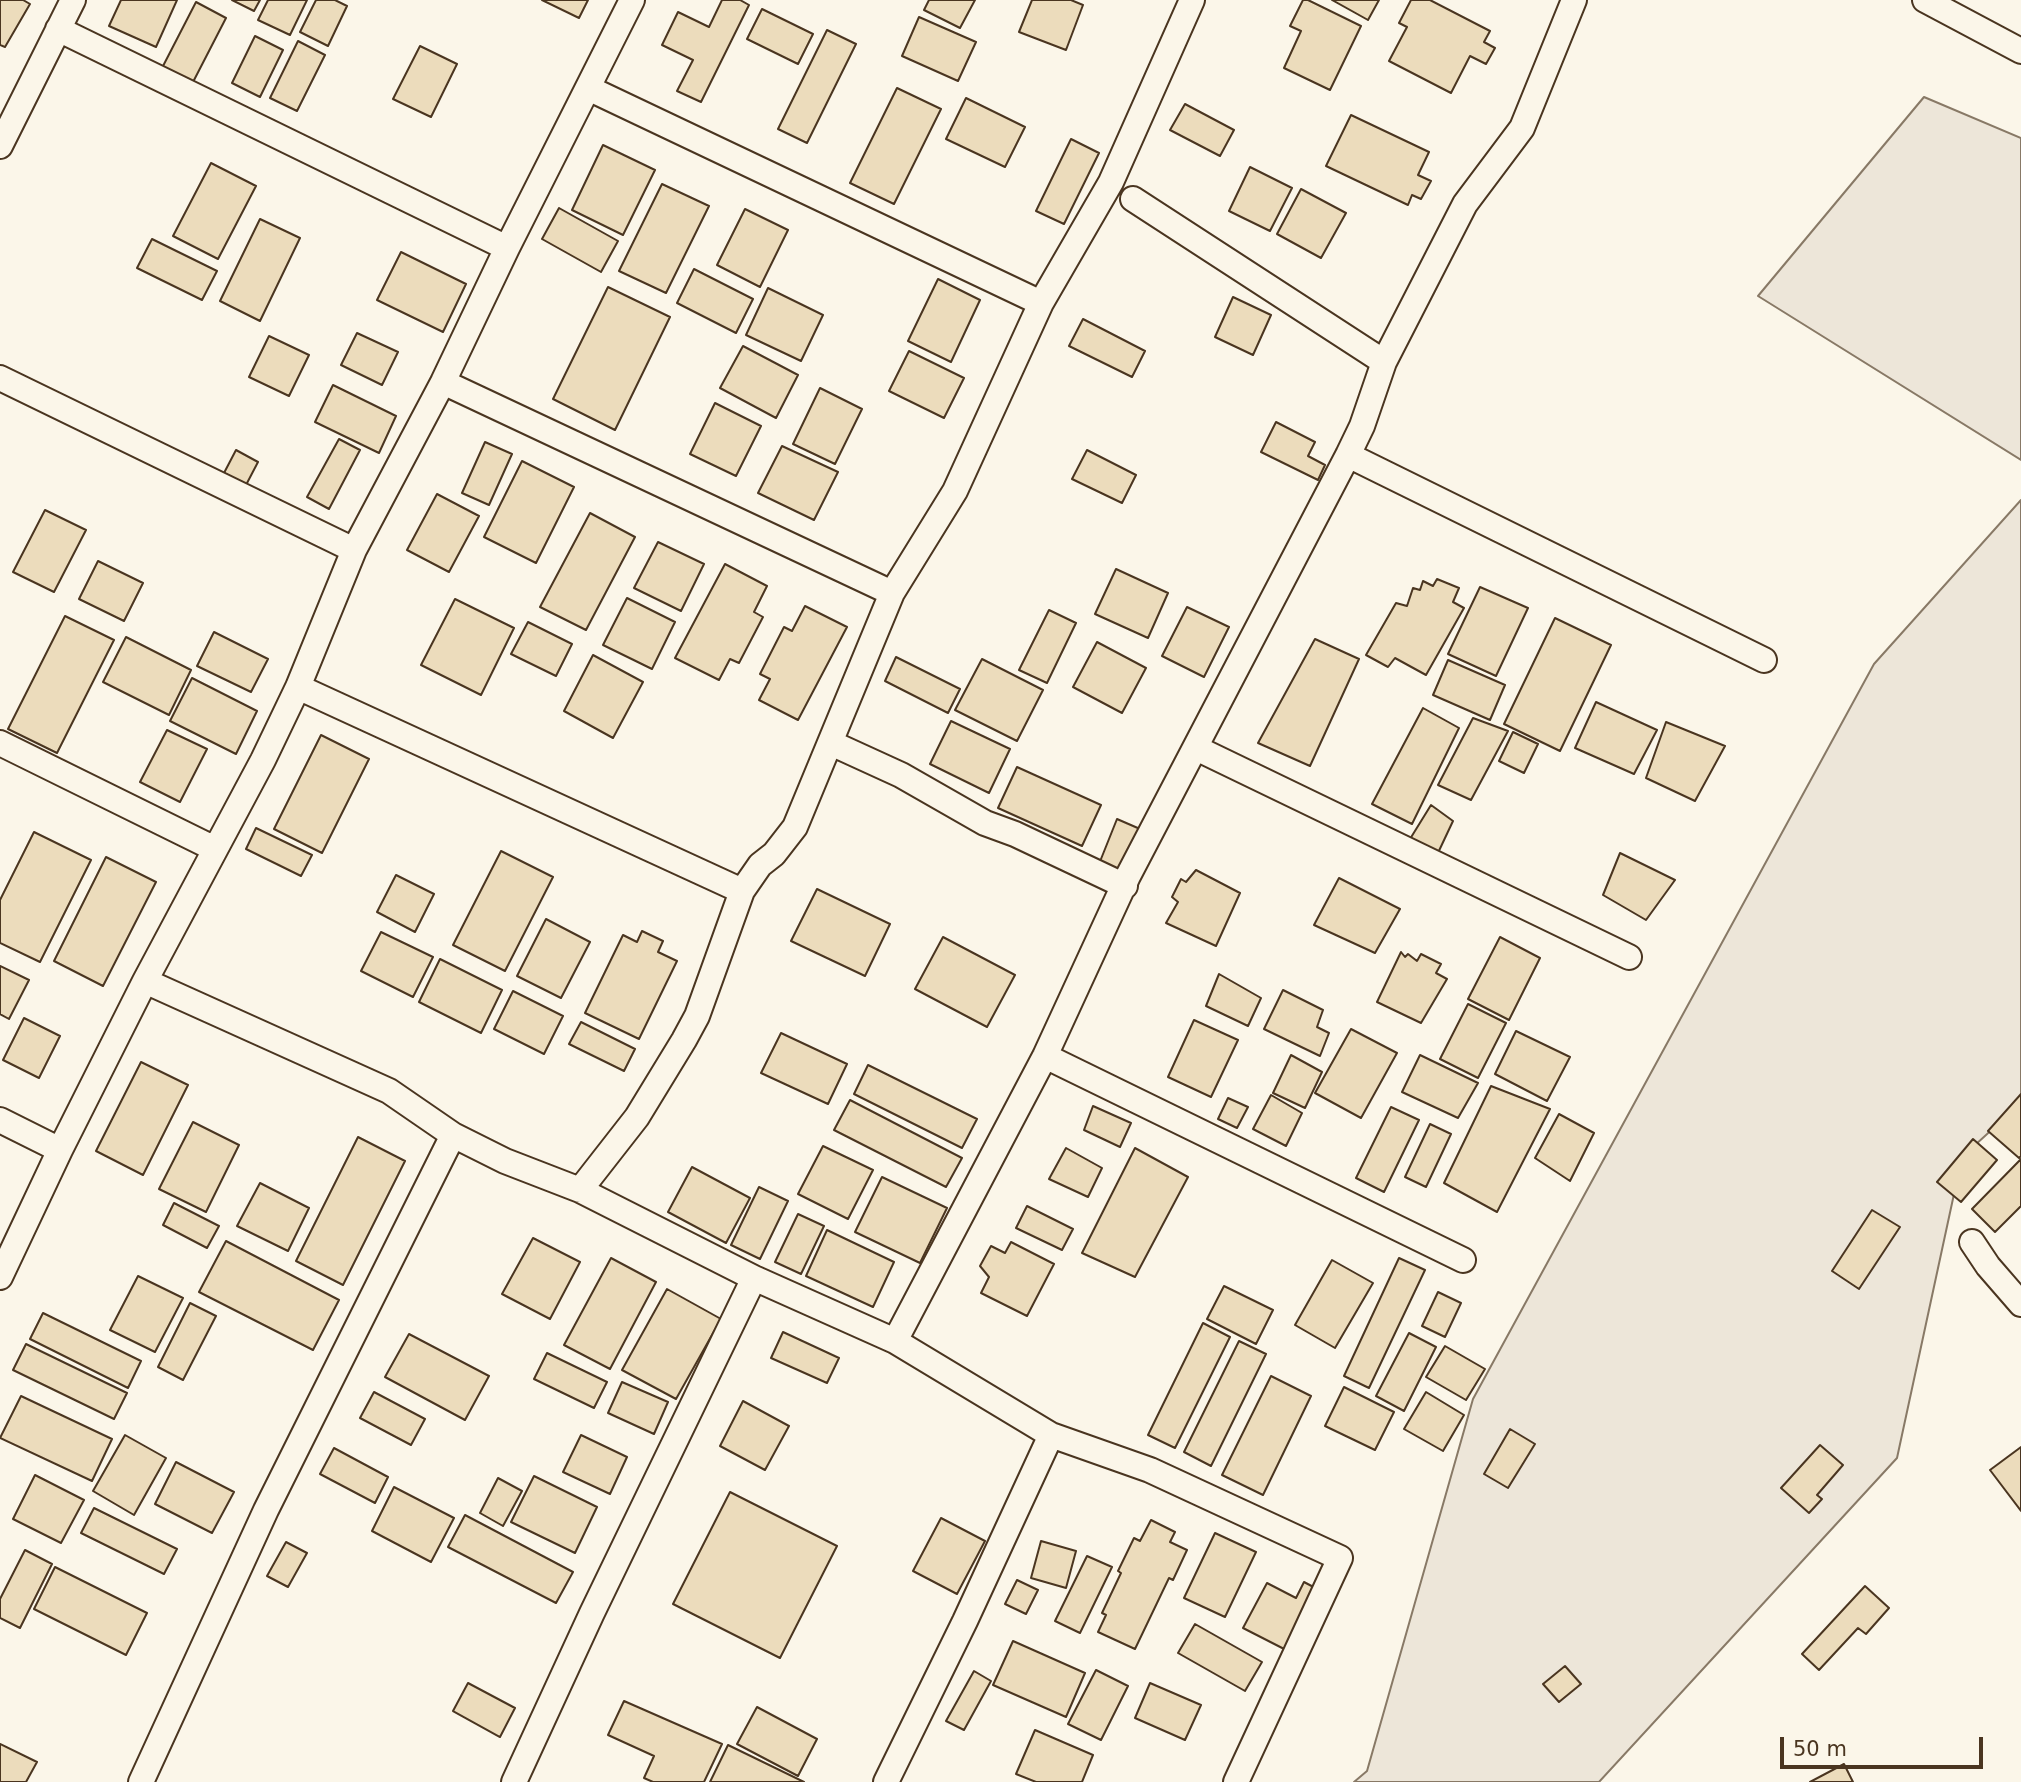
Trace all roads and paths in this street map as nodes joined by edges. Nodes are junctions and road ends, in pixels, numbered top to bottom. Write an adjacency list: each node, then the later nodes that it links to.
1 (73, 0): 6 (street)
2 (632, 0): 8 (street)
3 (1574, 0): 13 (street)
4 (1925, 0): 7 (street)
5 (1186, 2): 12 (street)
6 (58, 29): 9 (street); 11 (street)
7 (2021, 51)
8 (588, 89): 11 (street); 12 (street)
9 (0, 146)
10 (1133, 199): 13 (street)
11 (507, 248): 15 (street)
12 (1041, 303): 18 (street)
13 (1384, 362): 16 (street)
14 (0, 378): 17 (street)
15 (443, 382): 17 (street); 18 (street)
16 (1348, 455): 19 (street); 23 (street)
17 (354, 550): 20 (street)
18 (892, 593): 22 (street)
19 (1764, 660)
20 (298, 687): 24 (street); 26 (street)
21 (0, 743): 24 (street)
22 (831, 743): 25 (street); 26 (street)
23 (1196, 748): 25 (street); 27 (street)
24 (215, 849): 28 (street)
25 (1125, 886): 29 (street)
26 (742, 891): 33 (street)
27 (1629, 957)
28 (145, 981): 31 (street); 32 (street)
29 (1045, 1056): 35 (street); 39 (street)
30 (0, 1120): 32 (street)
31 (453, 1135): 33 (street); 41 (street)
32 (60, 1150): 36 (street)
33 (580, 1190): 37 (street)
34 (1972, 1242): 38 (street)
35 (1463, 1260)
36 (0, 1277)
37 (754, 1278): 39 (street); 42 (street)
38 (2021, 1304)
39 (895, 1341): 40 (street)
40 (1051, 1435): 43 (street); 44 (street)
41 (141, 1782)
42 (514, 1782)
43 (886, 1782)
44 (1236, 1782)

